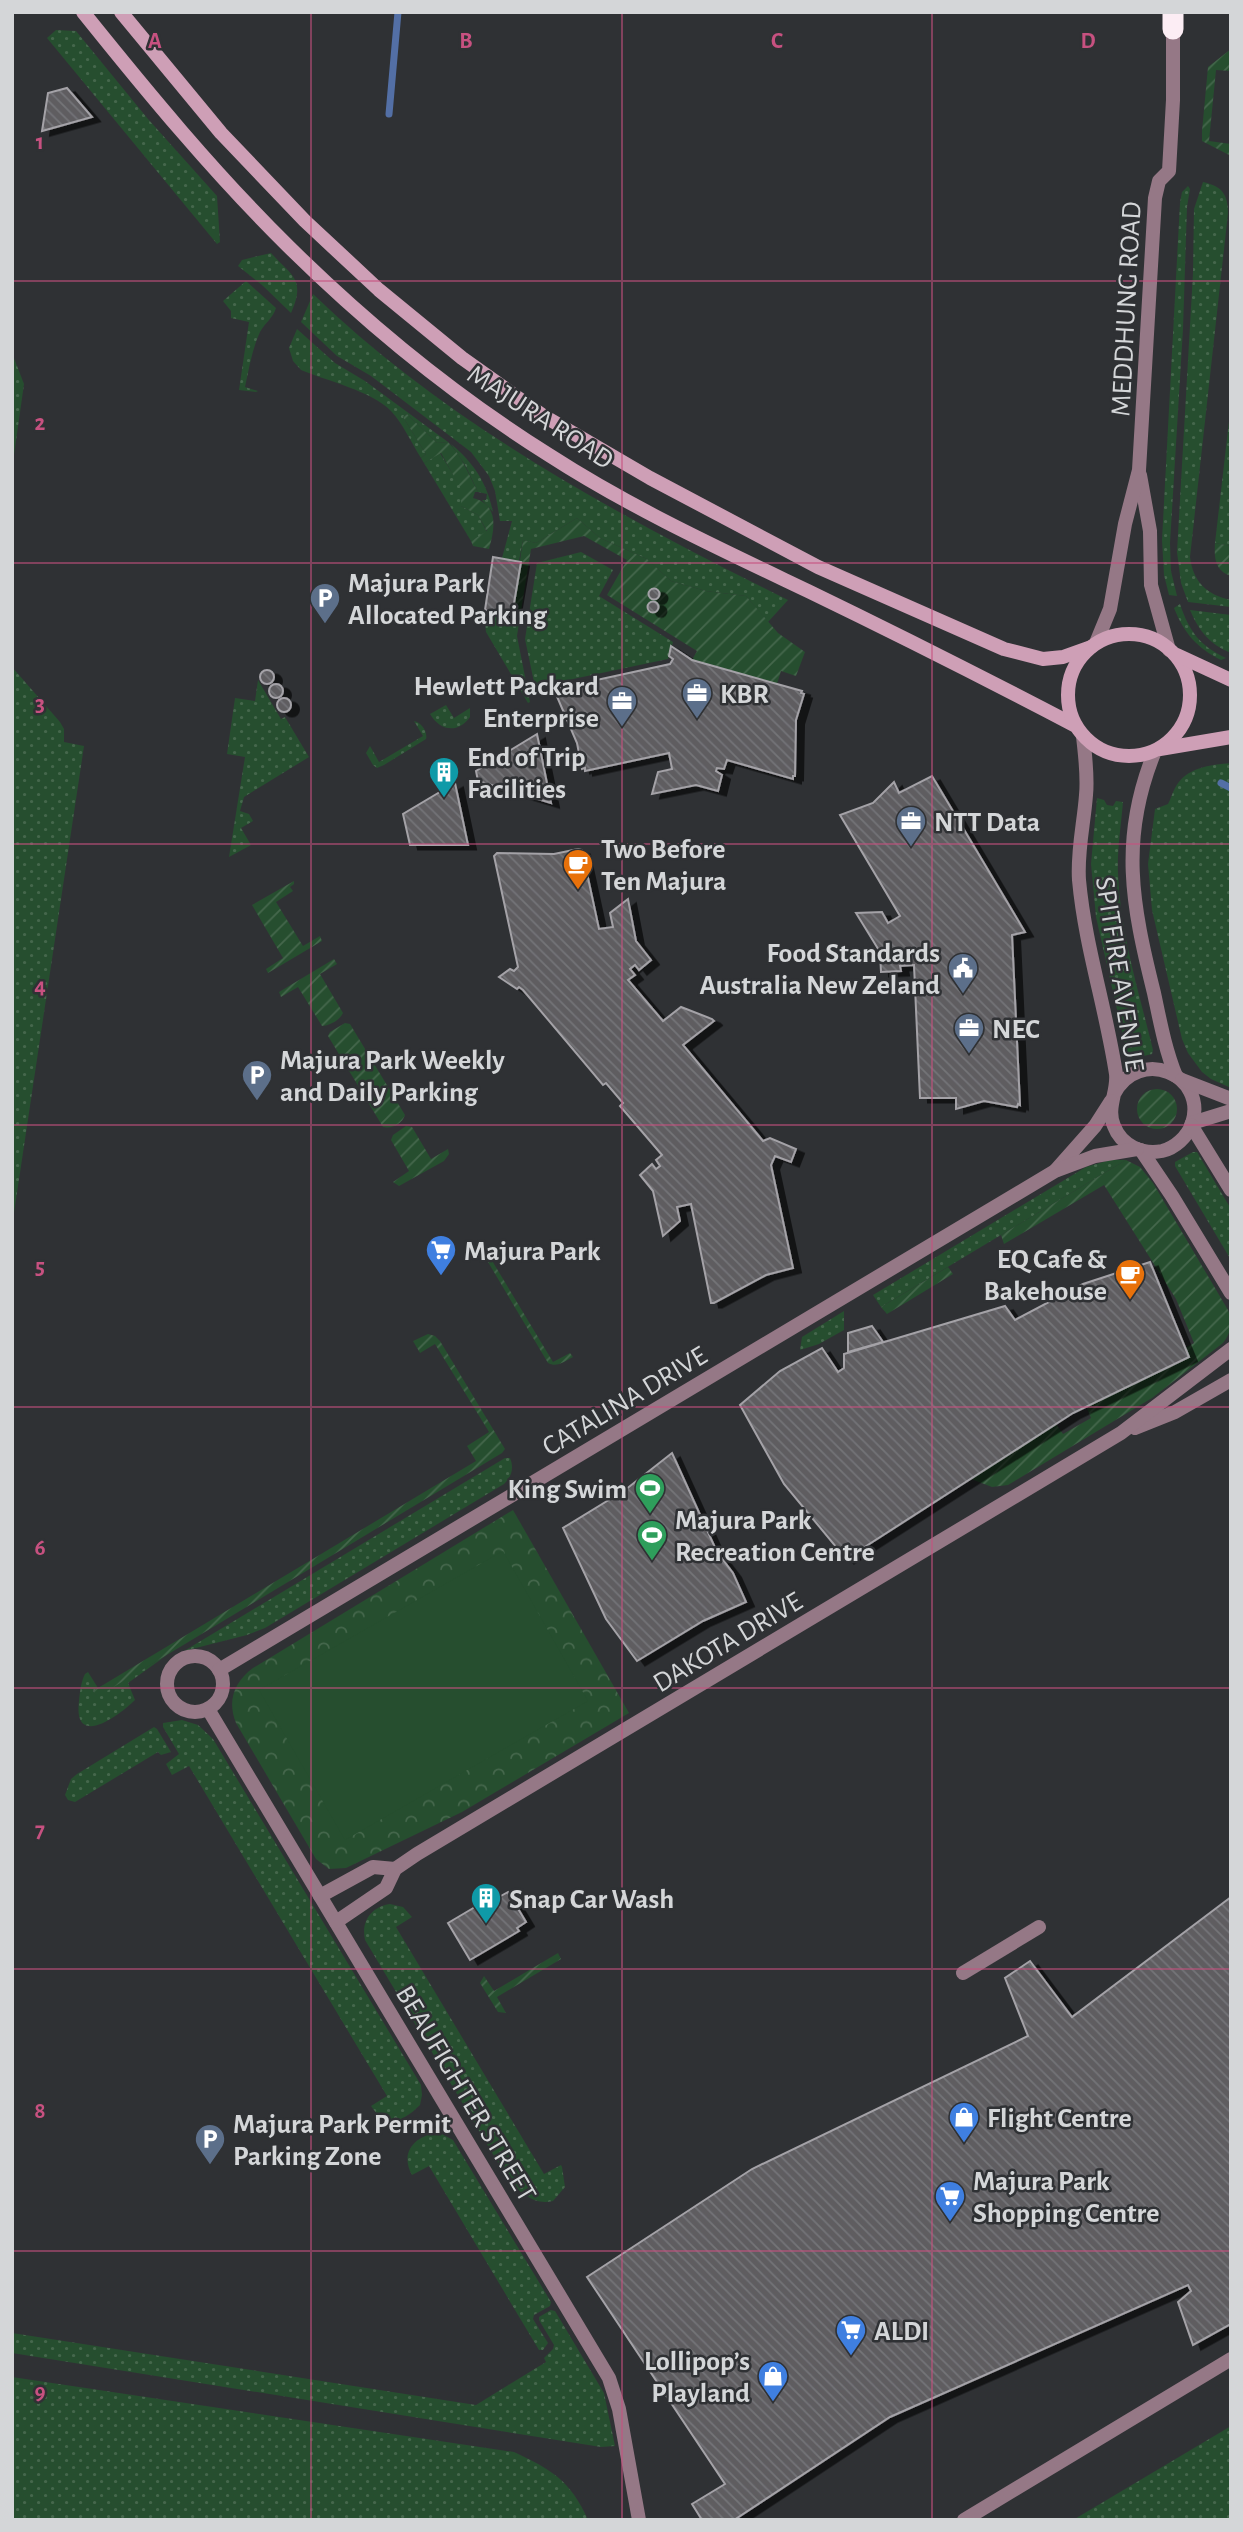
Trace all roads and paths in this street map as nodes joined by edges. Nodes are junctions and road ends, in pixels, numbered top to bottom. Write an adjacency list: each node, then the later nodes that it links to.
1 (83, 12): 8 (main road, MAJURA ROAD)
2 (121, 12): 5 (main road, MAJURA ROAD)
3 (1173, 21): 4 (street, MEDDHUNG ROAD)
4 (1139, 470): 5 (street, MEDDHUNG ROAD); 6 (street, MEDDHUNG ROAD)
5 (1093, 645): 6 (main road); 8 (main road)
6 (1171, 651): 7 (main road); 10 (main road)
7 (1231, 680)
8 (1078, 731): 10 (main road); 12 (street, SPITFIRE AVENUE)
9 (1231, 737): 10 (main road)
10 (1158, 750): 11 (street, SPITFIRE AVENUE)
11 (1178, 1078): 12 (street); 13 (street); 15 (street)
12 (1113, 1096): 16 (street); 17 (street, CATALINA DRIVE)
13 (1231, 1099)
14 (1231, 1111): 15 (street)
15 (1192, 1124): 16 (street); 18 (street)
16 (1139, 1150): 17 (street, CATALINA DRIVE); 19 (street)
17 (1055, 1171): 23 (street, CATALINA DRIVE)
18 (1231, 1190)
19 (1231, 1293)
20 (1231, 1349): 22 (street)
21 (1231, 1380): 22 (street)
22 (1121, 1433): 25 (street, DAKOTA DRIVE)
23 (219, 1670): 24 (street); 24 (street)
24 (208, 1709): 26 (street, BEAUFIGHTER STREET)
25 (394, 1869): 26 (street, DAKOTA DRIVE); 27 (street, DAKOTA DRIVE)
26 (320, 1896): 27 (street, BEAUFIGHTER STREET)
27 (336, 1922): 31 (street, BEAUFIGHTER STREET)
28 (1039, 1927): 29 (street)
29 (963, 1973)
30 (1231, 2359): 32 (street)
31 (639, 2520)
32 (964, 2520)

